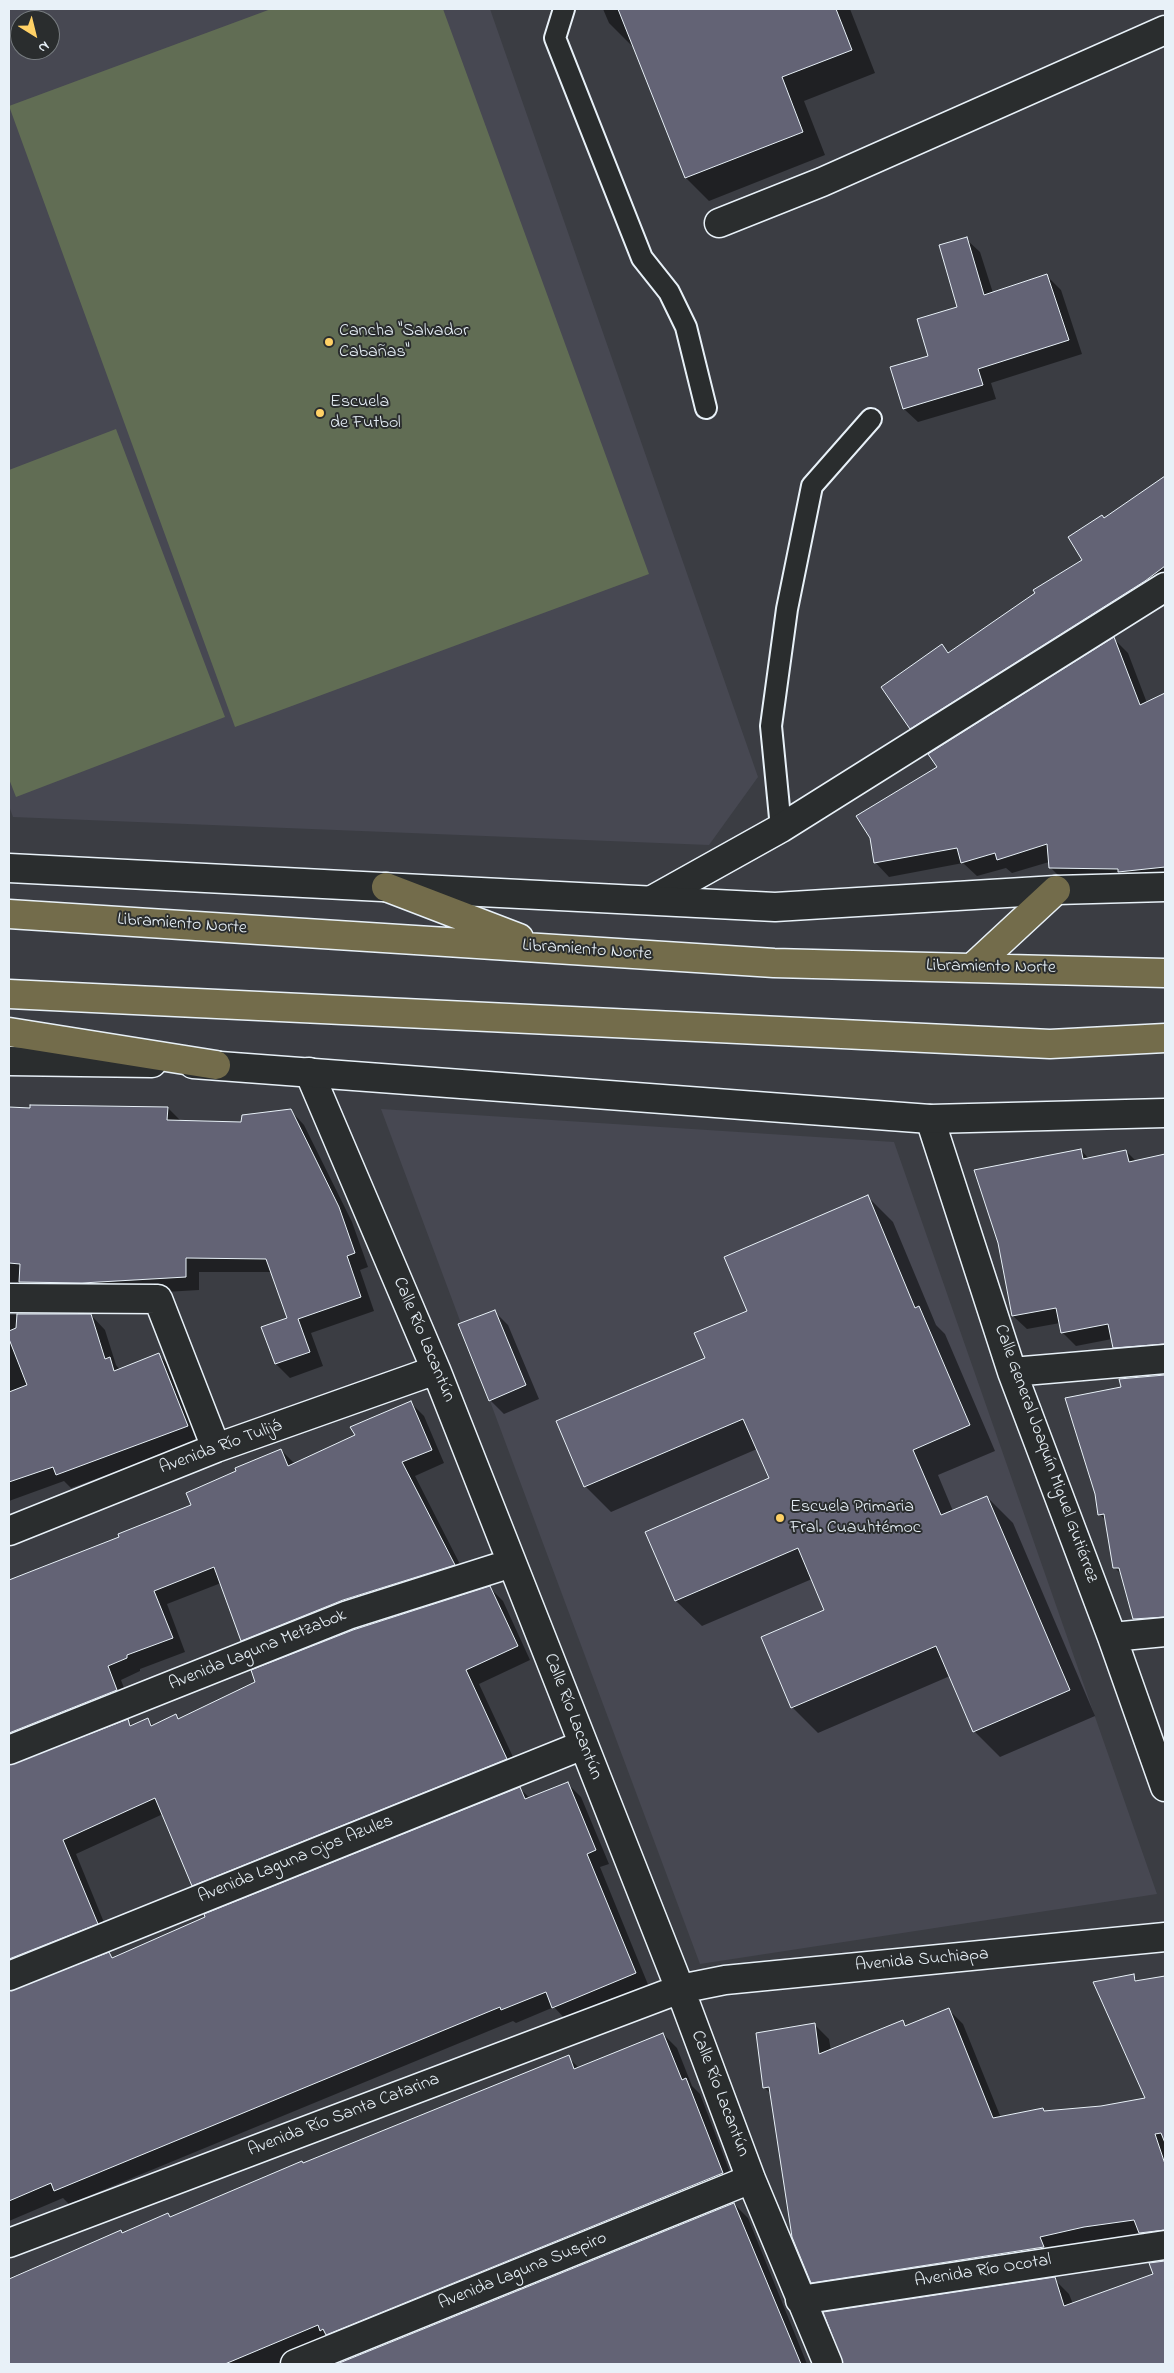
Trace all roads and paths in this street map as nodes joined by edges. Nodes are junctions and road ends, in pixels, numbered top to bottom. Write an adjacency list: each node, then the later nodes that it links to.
1 (564, 9): 4 (lane)
2 (1165, 30): 3 (street)
3 (719, 223)
4 (706, 408)
5 (871, 419): 7 (lane)
6 (1165, 587): 7 (street)
7 (781, 828): 12 (street)
8 (9, 868): 9 (street)
9 (386, 887): 12 (street); 14 (highway)
10 (1165, 888): 11 (street)
11 (1056, 890): 12 (street); 15 (highway)
12 (652, 900)
13 (9, 914): 14 (highway, Libramiento Norte)
14 (543, 948): 15 (highway, Libramiento Norte)
15 (973, 967): 16 (highway, Libramiento Norte)
16 (1165, 973)
17 (9, 994): 19 (highway)
18 (9, 1032): 21 (highway)
19 (1165, 1038)
20 (9, 1061): 21 (street)
21 (216, 1065): 22 (street)
22 (309, 1072): 24 (street); 27 (street, Calle Río Lacantún)
23 (1165, 1113): 24 (street)
24 (930, 1119): 28 (street, Calle General Joaquín Miguel Gutiérrez)
25 (9, 1298): 29 (street)
26 (1165, 1358): 28 (street)
27 (436, 1370): 29 (street, Avenida Río Tulijá); 31 (street, Calle Río Lacantún)
28 (1012, 1372): 33 (street, Calle General Joaquín Miguel Gutiérrez)
29 (216, 1448): 30 (street, Avenida Río Tulijá)
30 (9, 1531)
31 (512, 1563): 34 (street, Calle Río Lacantún); 35 (street, Avenida Laguna Metzabok)
32 (1165, 1632): 33 (street)
33 (1112, 1637): 36 (street, Calle General Joaquín Miguel Gutiérrez)
34 (583, 1745): 38 (street, Avenida Laguna Ojos Azules); 39 (street, Calle Río Lacantún)
35 (9, 1750)
36 (1165, 1787)
37 (1165, 1937): 39 (street, Avenida Suchiapa)
38 (9, 1976)
39 (680, 1990): 40 (street, Calle Río Lacantún); 41 (street, Avenida Río Santa Catarina)
40 (751, 2179): 43 (street, Calle Río Lacantún); 44 (street, Avenida Laguna Suspiro)
41 (9, 2243)
42 (1165, 2244): 43 (street, Avenida Río Ocotal)
43 (800, 2300): 45 (street, Calle Río Lacantún)
44 (296, 2364)
45 (828, 2364)

